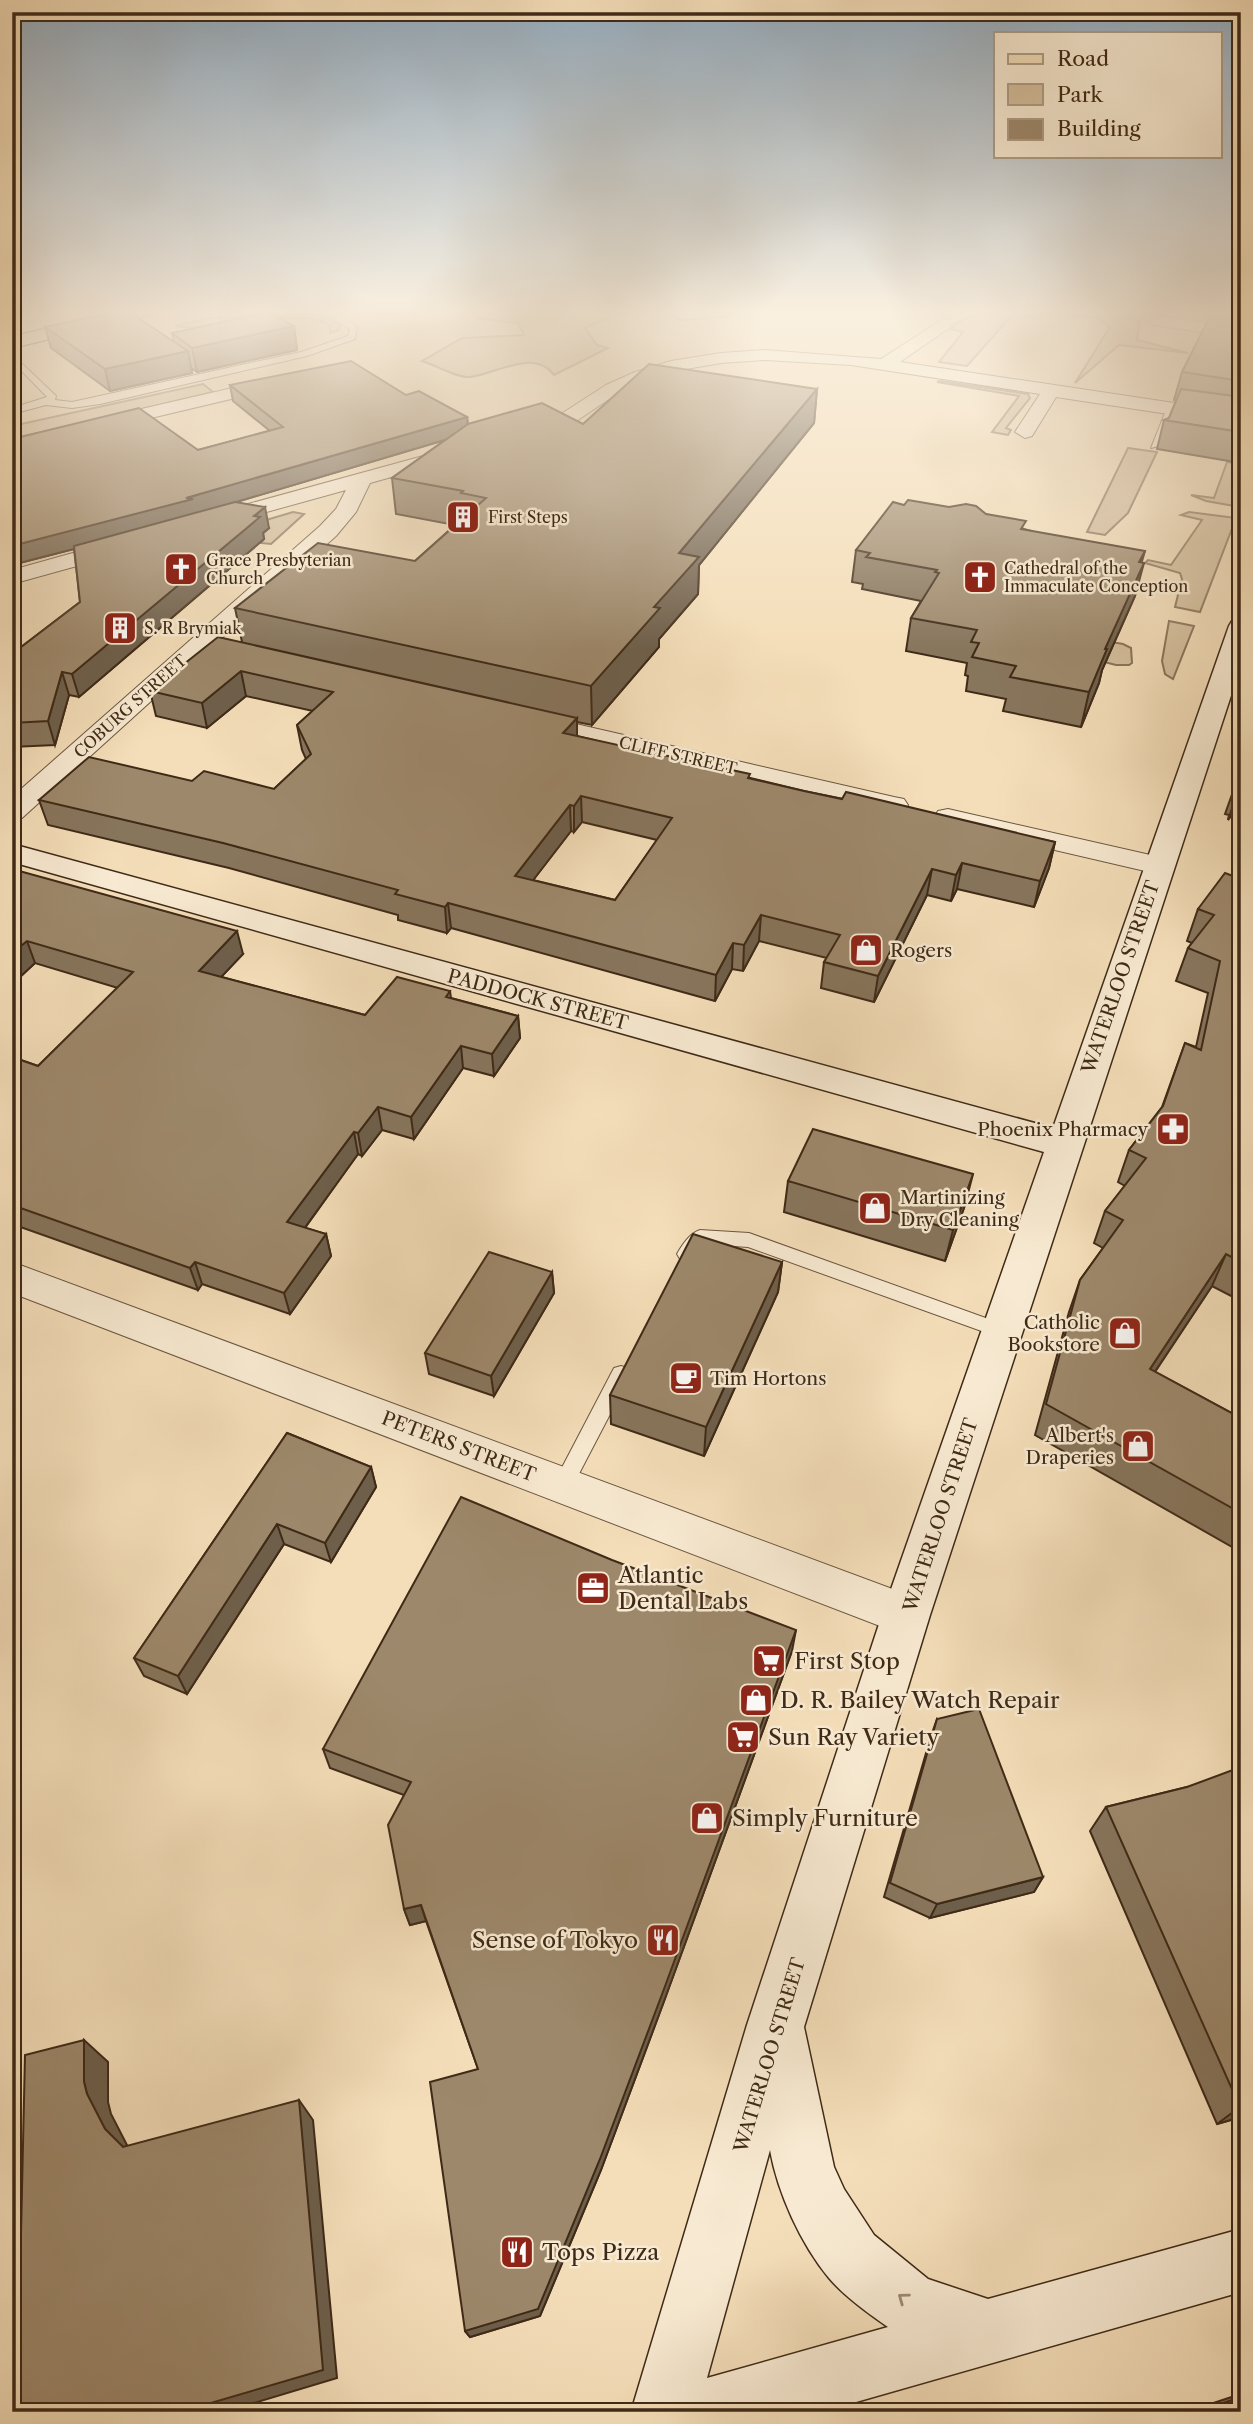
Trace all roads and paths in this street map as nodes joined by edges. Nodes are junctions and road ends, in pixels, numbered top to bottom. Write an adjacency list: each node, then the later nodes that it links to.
1 (105, 423): 7 (street)
2 (556, 423): 6 (street)
3 (1031, 423): 5 (street)
4 (1164, 423): 8 (lane)
5 (1026, 432)
6 (503, 441)
7 (12, 445)
8 (1154, 446)
9 (476, 448): 10 (street)
10 (362, 479): 11 (street); 15 (street, COBURG STREET)
11 (196, 526)
12 (144, 540): 13 (street)
13 (12, 577)
14 (1241, 626): 17 (street, WATERLOO STREET)
15 (198, 646): 16 (street); 19 (street, COBURG STREET)
16 (277, 663)
17 (1234, 669): 21 (street, WATERLOO STREET)
18 (502, 715): 21 (street, CLIFF STREET)
19 (12, 812)
20 (12, 853): 22 (street, PADDOCK STREET)
21 (1158, 865): 22 (street, WATERLOO STREET)
22 (1064, 1143): 25 (street, WATERLOO STREET)
23 (674, 1273): 25 (lane)
24 (12, 1277): 27 (street, PETERS STREET)
25 (1001, 1331): 28 (street, WATERLOO STREET)
26 (631, 1356): 27 (lane)
27 (563, 1485): 28 (street, PETERS STREET)
28 (906, 1615): 29 (street, WATERLOO STREET)
29 (776, 2025): 31 (street, one-way to 29); 32 (street, WATERLOO STREET)
30 (1241, 2260): 31 (street)
31 (989, 2332): 33 (street)
32 (664, 2412)
33 (704, 2412)

